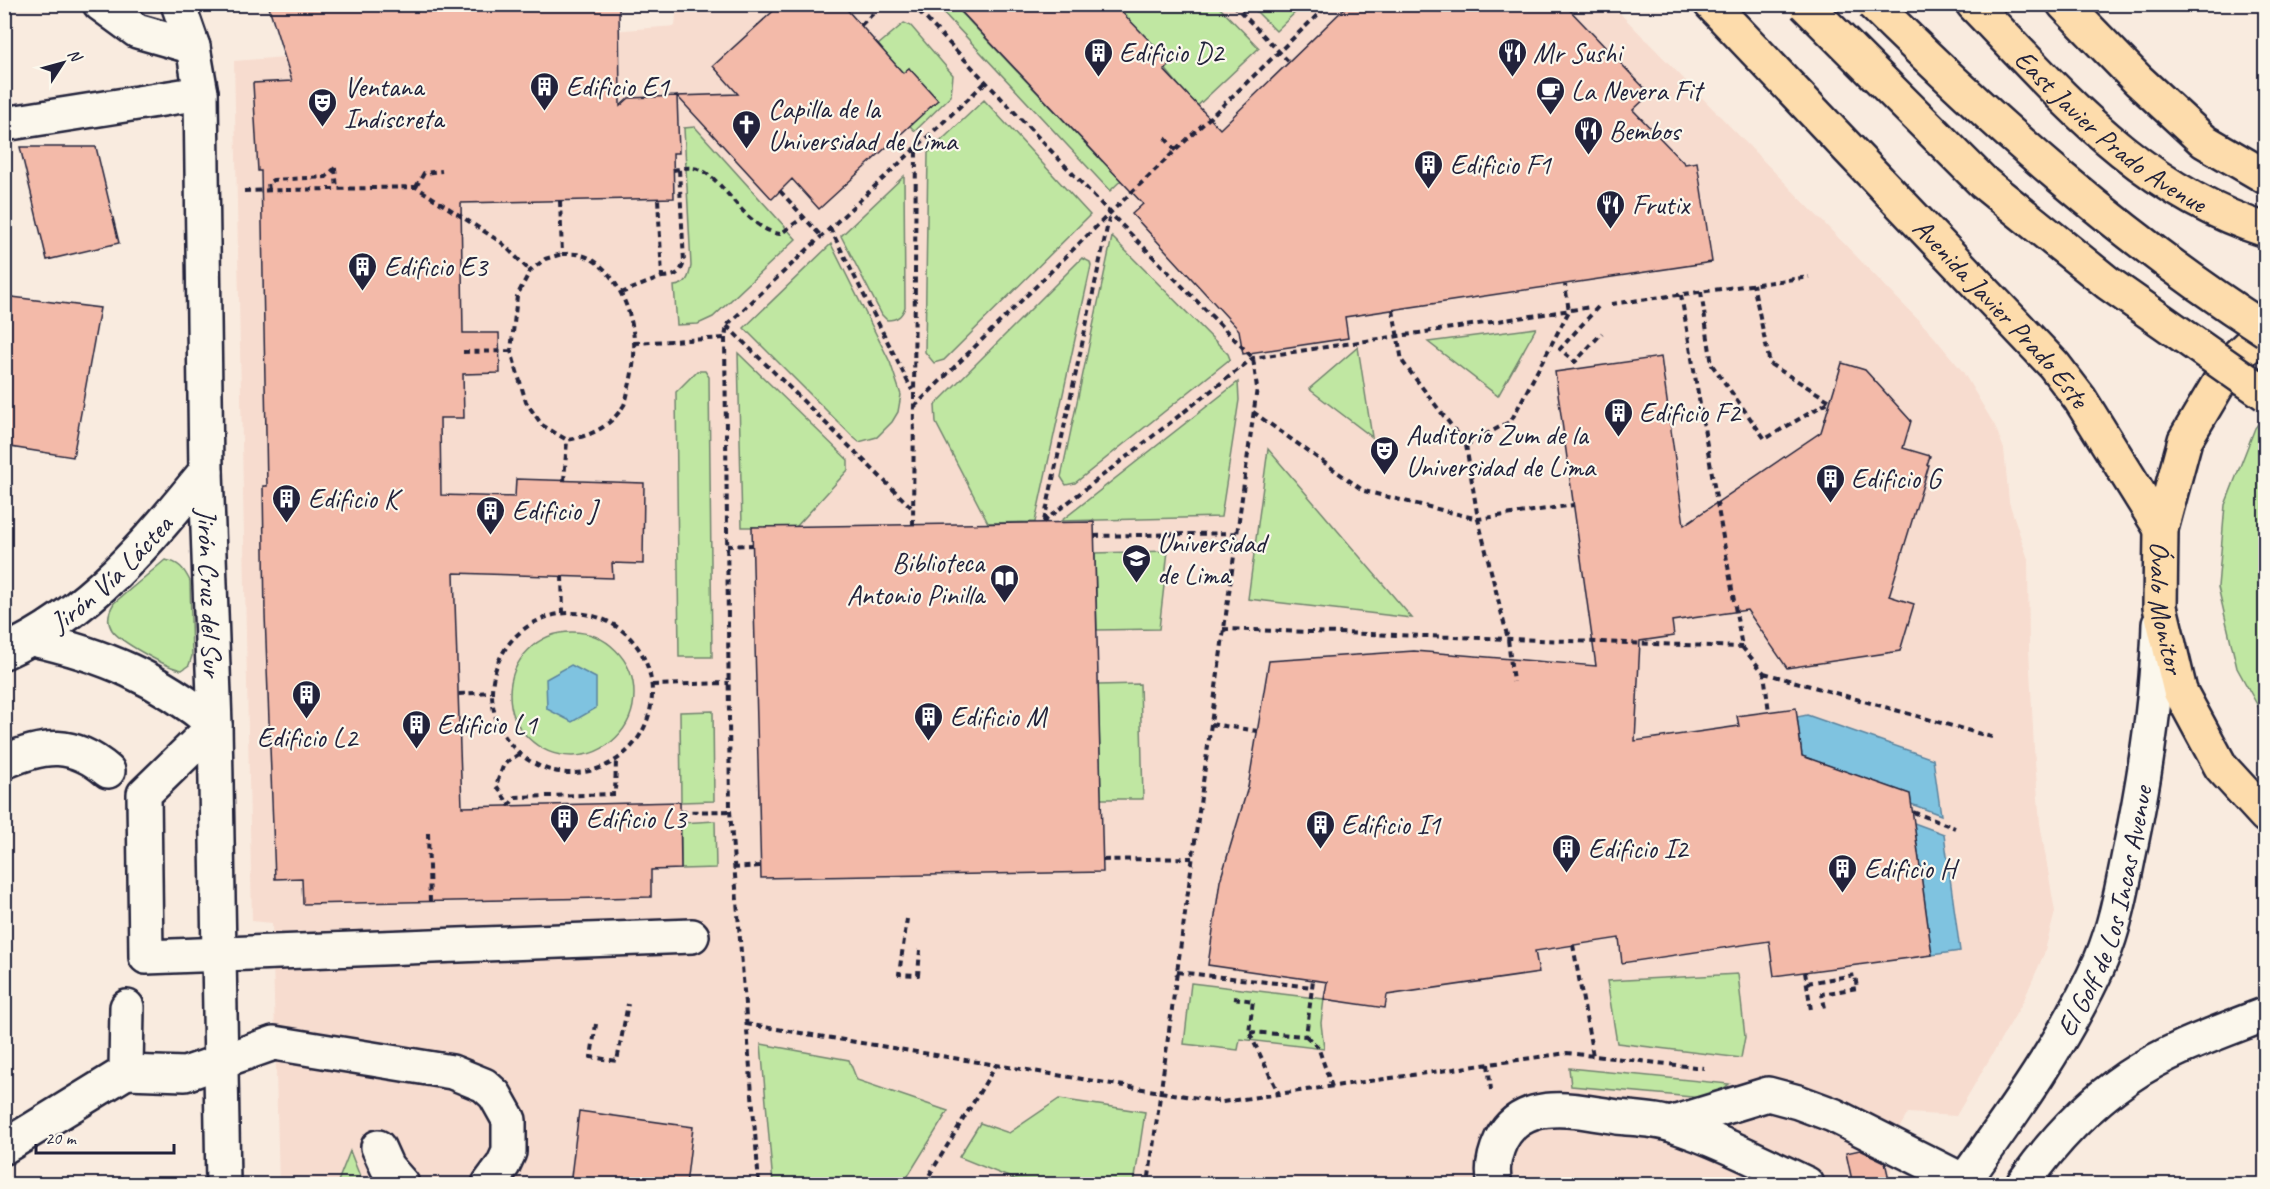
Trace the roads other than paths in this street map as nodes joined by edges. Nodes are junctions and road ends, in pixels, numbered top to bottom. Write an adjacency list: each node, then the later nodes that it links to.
1 (100, 4): 8 (street)
2 (178, 4): 8 (street, Jirón Cruz del Sur)
3 (1711, 4): 16 (main road, Avenida Javier Prado Este)
4 (1805, 4): 14 (main road, bridge)
5 (1873, 4): 13 (main road, bridge)
6 (1973, 4): 12 (main road, East Javier Prado Avenue)
7 (2064, 4): 11 (main road, East Javier Prado Avenue)
8 (193, 47): 9 (street, Jirón Cruz del Sur)
9 (201, 93): 10 (street); 15 (street, Jirón Cruz del Sur)
10 (4, 124)
11 (2265, 177)
12 (2265, 230)
13 (2265, 330): 16 (main road, Óvalo Monitor)
14 (2265, 394)
15 (206, 471): 18 (street, Jirón Vía Láctea); 19 (street, Jirón Cruz del Sur)
16 (2161, 529): 17 (main road, Óvalo Monitor)
17 (2160, 607): 22 (main road, Óvalo Monitor); 32 (street, El Golf de Los Incas Avenue)
18 (18, 646): 19 (street, Jirón Vía Láctea)
19 (215, 725): 24 (street, Jirón Cruz del Sur); 24 (street)
20 (4, 762): 21 (street)
21 (108, 771)
22 (2265, 816)
23 (692, 936): 24 (street)
24 (218, 956): 27 (street, Jirón Cruz del Sur)
25 (127, 1007): 28 (street)
26 (2265, 1014): 38 (street)
27 (222, 1061): 28 (street); 33 (street, Jirón Cruz del Sur); 35 (street)
28 (126, 1072): 30 (street)
29 (1670, 1124): 32 (street); 36 (street); 37 (street)
30 (4, 1147)
31 (378, 1147): 34 (street)
32 (1963, 1183)
33 (222, 1185)
34 (402, 1185)
35 (489, 1185)
36 (1495, 1185)
37 (1807, 1185)
38 (2023, 1185)

